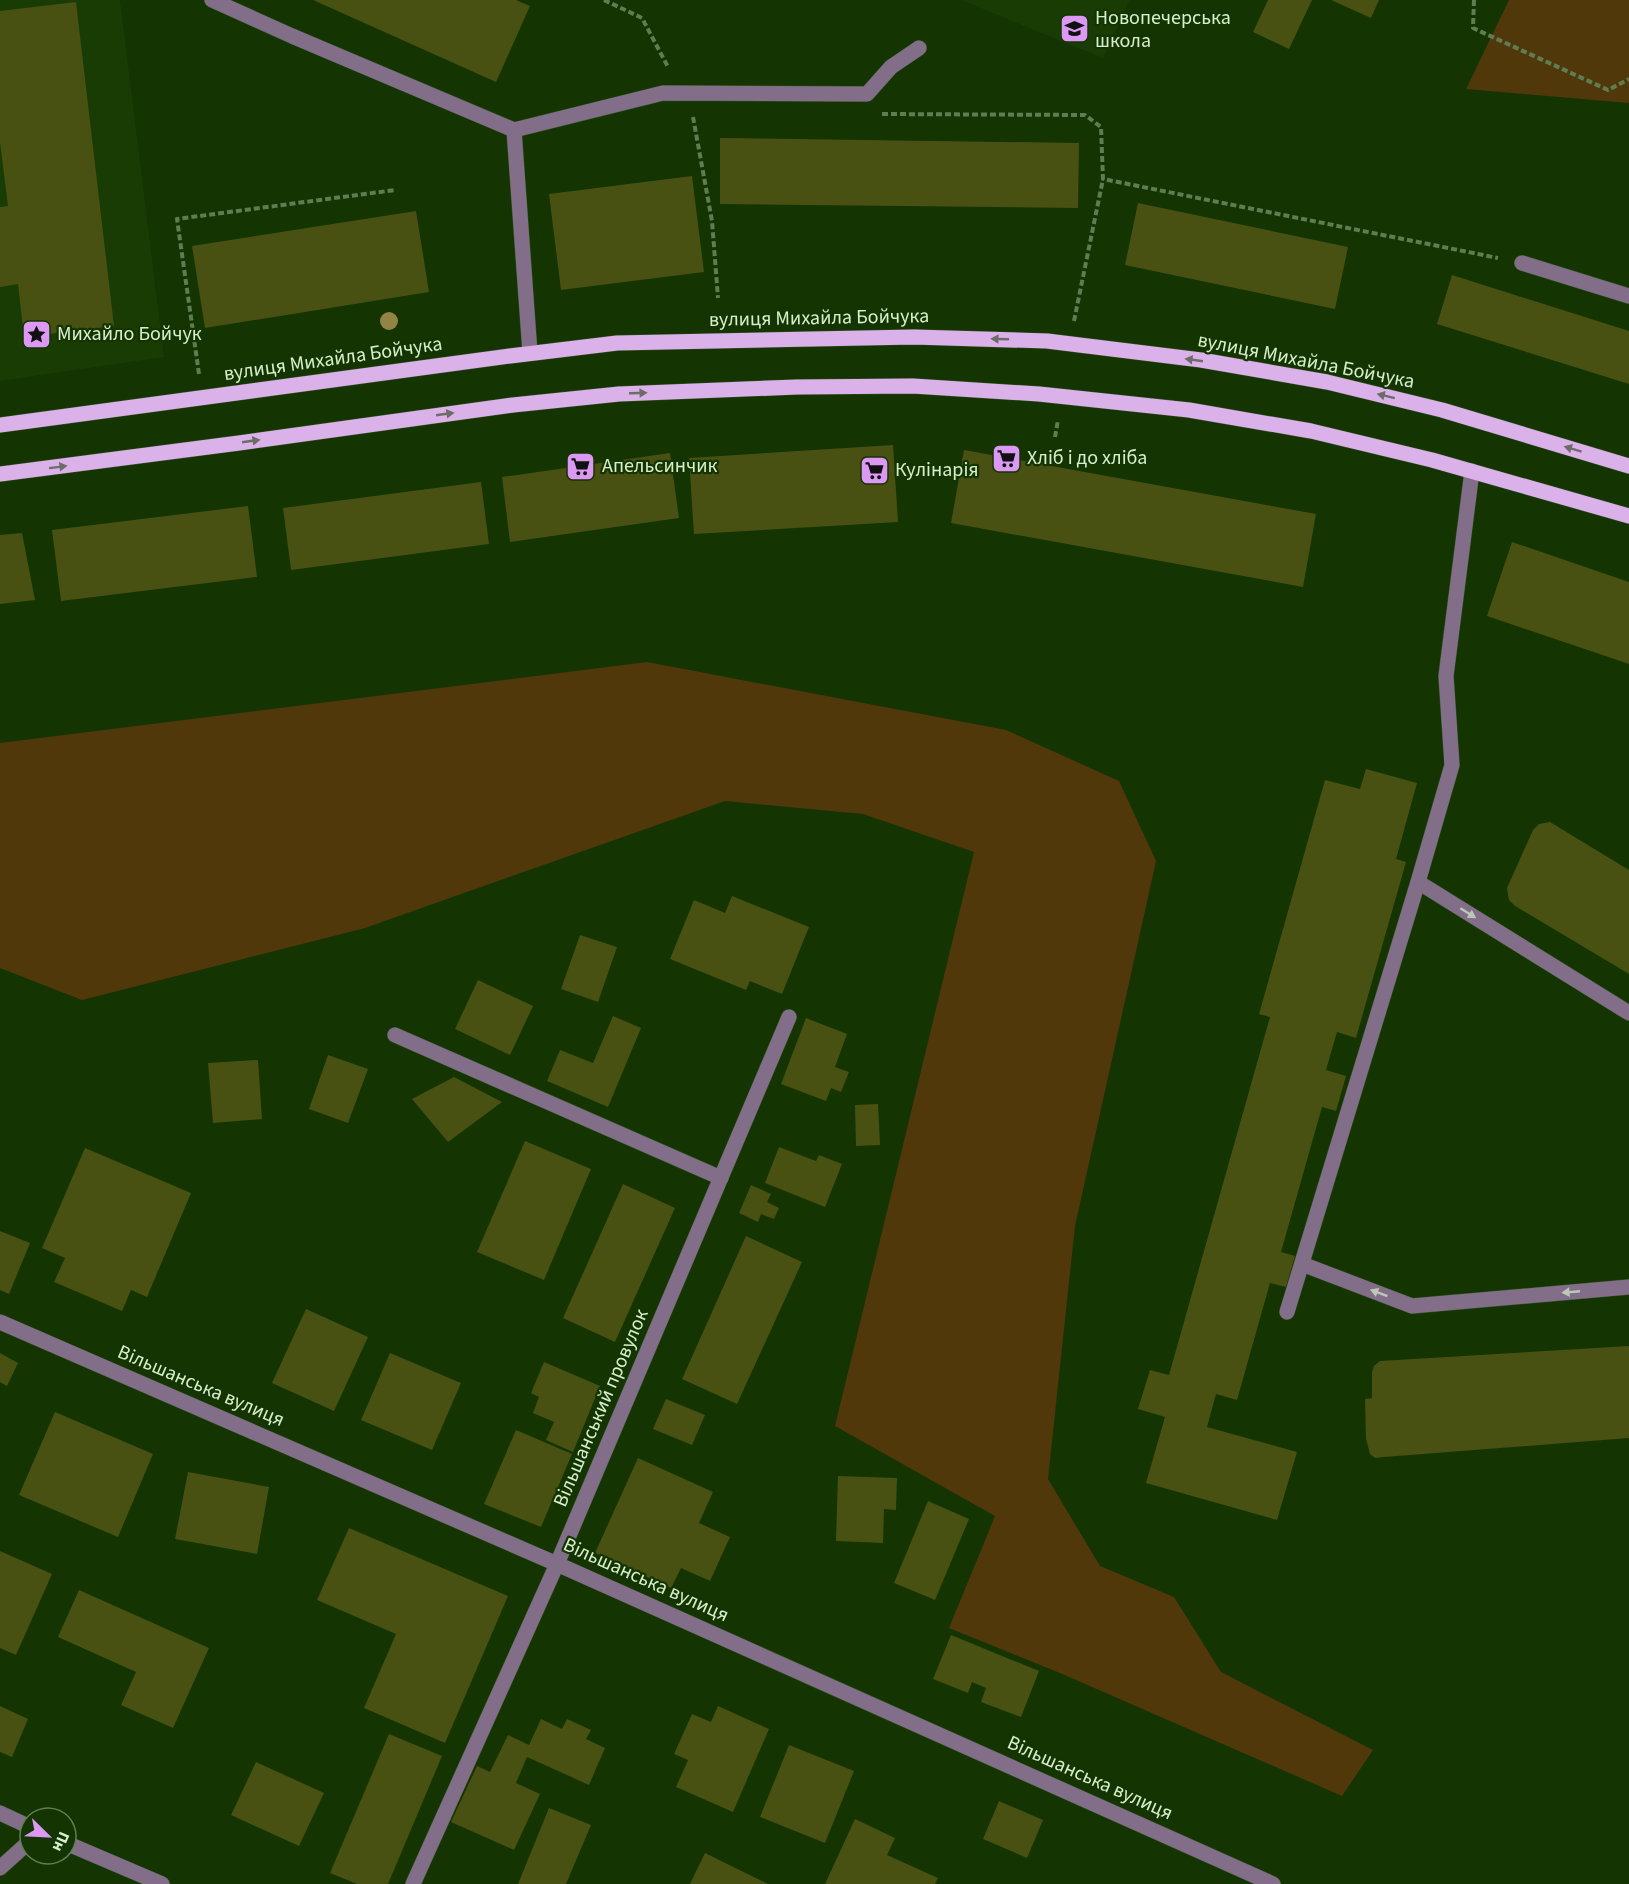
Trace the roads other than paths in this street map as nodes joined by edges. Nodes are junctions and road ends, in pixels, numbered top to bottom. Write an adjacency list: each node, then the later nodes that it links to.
1 (212, 0): 3 (street)
2 (919, 48): 3 (street)
3 (514, 130): 6 (street)
4 (1522, 263): 5 (street)
5 (1629, 296)
6 (530, 353): 7 (main road, вулиця Михайла Бойчука); 8 (main road, вулиця Михайла Бойчука, one-way to 6)
7 (0, 425)
8 (1629, 466)
9 (1472, 471): 10 (main road, one-way to 9); 11 (main road); 12 (street)
10 (0, 474)
11 (1629, 516)
12 (1418, 882): 13 (street, one-way to 13); 17 (street)
13 (1629, 1013)
14 (789, 1017): 16 (street, Вільшанський провулок)
15 (395, 1035): 16 (street)
16 (722, 1178): 21 (street, Вільшанський провулок)
17 (1302, 1264): 18 (street, one-way to 17); 19 (street)
18 (1629, 1287)
19 (1287, 1312)
20 (0, 1322): 21 (street, Вільшанська вулиця)
21 (557, 1564): 28 (street, Вільшанський провулок); 29 (street, Вільшанська вулиця)
22 (0, 1813): 23 (street)
23 (18, 1821)
24 (78, 1848): 27 (street)
25 (18, 1852): 26 (street)
26 (0, 1868)
27 (162, 1884)
28 (413, 1884)
29 (1273, 1884)

